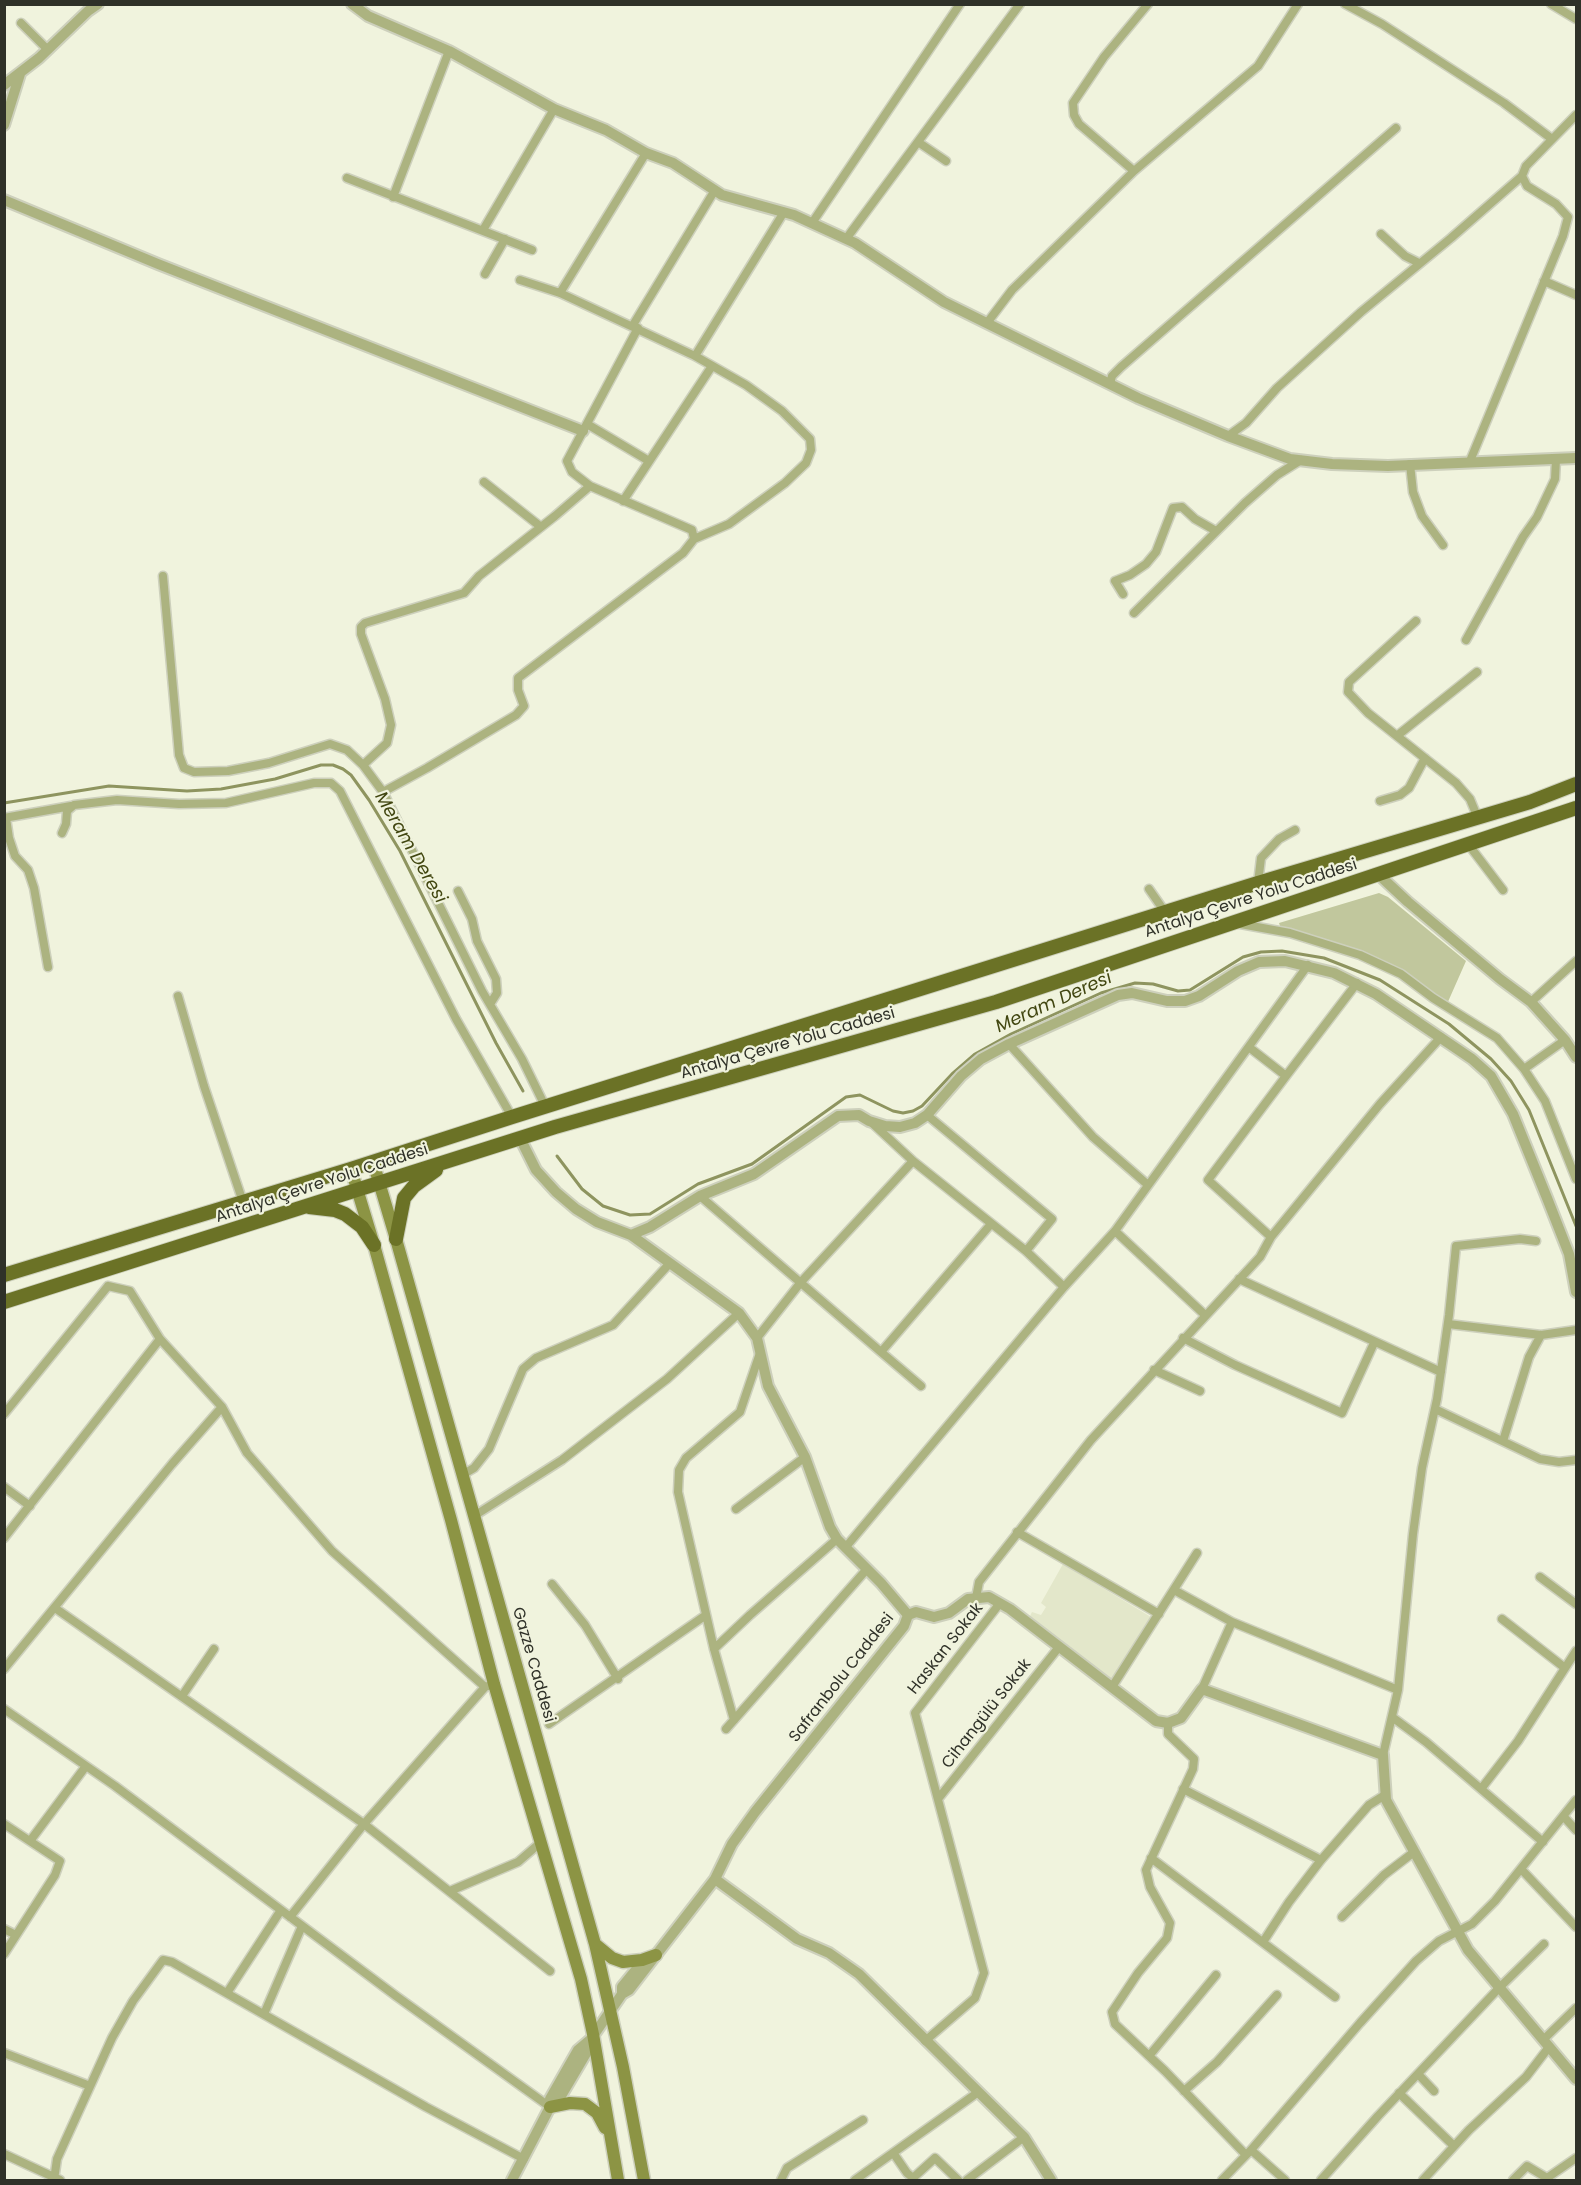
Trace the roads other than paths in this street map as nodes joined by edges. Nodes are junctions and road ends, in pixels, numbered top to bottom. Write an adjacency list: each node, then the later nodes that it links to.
1 (352, 4): 12 (street)
2 (960, 4): 31 (street)
3 (1020, 4): 20 (street)
4 (1148, 4): 23 (street)
5 (1298, 4): 23 (street)
6 (1345, 4): 19 (street)
7 (1551, 4): 9 (street)
8 (97, 5): 11 (street)
9 (1576, 19)
10 (21, 23): 11 (street)
11 (48, 50): 13 (street)
12 (449, 51): 15 (street); 27 (street)
13 (20, 74): 14 (street); 17 (street)
14 (4, 86)
15 (554, 109): 21 (street); 32 (street)
16 (1576, 115): 19 (street)
17 (4, 125)
18 (1396, 128): 47 (street)
19 (1552, 139): 24 (street)
20 (918, 142): 22 (street); 35 (street)
21 (646, 153): 26 (street); 41 (street)
22 (946, 161)
23 (1134, 171): 43 (street)
24 (1522, 176): 30 (street); 37 (street)
25 (347, 178): 27 (street)
26 (715, 190): 29 (street); 44 (street)
27 (393, 197): 32 (street)
28 (4, 200): 48 (street)
29 (784, 212): 31 (street); 45 (street)
30 (1572, 218): 40 (street)
31 (812, 223): 35 (street)
32 (483, 230): 34 (street)
33 (1381, 234): 37 (street)
34 (505, 239): 36 (street); 38 (street)
35 (846, 239): 43 (street)
36 (532, 250)
37 (1419, 263): 49 (street)
38 (485, 274)
39 (520, 280): 41 (street)
40 (1544, 281): 42 (street); 54 (street)
41 (560, 293): 44 (street)
42 (1576, 295)
43 (987, 323): 47 (street)
44 (635, 327): 45 (street); 48 (street)
45 (695, 356): 46 (street)
46 (712, 366): 52 (street); 61 (street)
47 (1110, 384): 49 (street)
48 (585, 428): 52 (street); 57 (street)
49 (1228, 436): 53 (street)
50 (1576, 458): 51 (street)
51 (1556, 459): 54 (street); 67 (street)
52 (649, 460): 58 (street)
53 (1301, 460): 55 (street); 60 (street)
54 (1470, 461): 55 (street)
55 (1410, 464): 62 (street)
56 (484, 482): 59 (street)
57 (590, 486): 58 (street); 59 (street)
58 (622, 501): 61 (street)
59 (542, 527): 71 (street)
60 (1216, 531): 64 (street); 65 (street)
61 (694, 539): 73 (street)
62 (1443, 545)
63 (163, 576): 71 (street)
64 (1123, 594)
65 (1134, 613)
66 (1416, 621): 69 (street)
67 (1466, 640)
68 (1478, 672): 69 (street)
69 (1398, 735): 70 (street)
70 (1425, 758): 74 (street); 77 (street)
71 (363, 765): 73 (street)
72 (1576, 784): 77 (highway, Antalya Çevre Yolu Caddesi)
73 (382, 792): 95 (street)
74 (1380, 801)
75 (74, 805): 78 (street); 80 (street); 104 (street)
76 (1576, 808): 81 (highway, Antalya Çevre Yolu Caddesi)
77 (1477, 816): 83 (highway, Antalya Çevre Yolu Caddesi)
78 (5, 818): 91 (street)
79 (1295, 830): 83 (street)
80 (62, 833)
81 (1468, 844): 82 (highway, Antalya Çevre Yolu Caddesi); 85 (street)
82 (1378, 874): 88 (highway, Antalya Çevre Yolu Caddesi); 94 (street)
83 (1258, 883): 87 (highway, Antalya Çevre Yolu Caddesi)
84 (1149, 890): 87 (street)
85 (1503, 890)
86 (458, 891): 95 (street)
87 (1165, 912): 102 (highway, Antalya Çevre Yolu Caddesi)
88 (1233, 923): 100 (street); 106 (highway, Antalya Çevre Yolu Caddesi)
89 (1576, 961): 94 (street)
90 (1308, 965): 92 (street); 97 (street); 99 (street)
91 (48, 967)
92 (1357, 983): 96 (street); 101 (street)
93 (178, 996): 116 (street)
94 (1531, 1002): 98 (street)
95 (490, 1004): 102 (street)
96 (1441, 1037): 121 (street); 133 (street)
97 (1009, 1044): 103 (street); 113 (street)
98 (1572, 1047): 100 (street)
99 (1250, 1048): 101 (street); 113 (street)
100 (1524, 1069): 111 (street)
101 (1286, 1076): 121 (street)
102 (545, 1106): 104 (highway, Antalya Çevre Yolu Caddesi)
103 (927, 1115): 105 (street); 125 (street)
104 (512, 1117): 109 (highway, Antalya Çevre Yolu Caddesi)
105 (869, 1121): 108 (street); 115 (street)
106 (520, 1138): 107 (highway, Antalya Çevre Yolu Caddesi); 120 (street, Safranbolu Caddesi)
107 (453, 1160): 112 (highway, Antalya Çevre Yolu Caddesi); 122 (highway)
108 (913, 1161): 118 (street); 130 (street)
109 (373, 1162): 110 (highway, Antalya Çevre Yolu Caddesi); 112 (main road, Gazze Caddesi)
110 (351, 1169): 114 (main road); 116 (highway, Antalya Çevre Yolu Caddesi)
111 (1576, 1179)
112 (379, 1184): 114 (highway, Antalya Çevre Yolu Caddesi); 122 (main road, Gazze Caddesi)
113 (1148, 1185): 119 (street)
114 (358, 1190): 117 (highway, Antalya Çevre Yolu Caddesi); 124 (main road)
115 (700, 1196): 120 (street); 130 (street)
116 (243, 1202): 128 (highway, Antalya Çevre Yolu Caddesi)
117 (304, 1206): 124 (highway); 127 (highway, Antalya Çevre Yolu Caddesi)
118 (991, 1224): 125 (street); 144 (street)
119 (1115, 1231): 132 (street); 136 (street)
120 (631, 1235): 126 (street, Safranbolu Caddesi)
121 (1271, 1237): 129 (street)
122 (396, 1239): 156 (main road, Gazze Caddesi)
123 (1536, 1241): 137 (street)
124 (374, 1245): 186 (main road)
125 (1026, 1251): 132 (street)
126 (670, 1263): 135 (street, Safranbolu Caddesi); 156 (street)
127 (105, 1271): 131 (street); 134 (highway, Antalya Çevre Yolu Caddesi)
128 (4, 1275)
129 (1239, 1279): 136 (street); 143 (street)
130 (801, 1282): 140 (street); 144 (street)
131 (108, 1286): 142 (street); 152 (street)
132 (1065, 1287): 164 (street)
133 (1576, 1293)
134 (4, 1302)
135 (739, 1313): 140 (street, Safranbolu Caddesi); 160 (street)
136 (1205, 1315): 141 (street)
137 (1448, 1324): 139 (street); 147 (street)
138 (1576, 1330): 139 (street)
139 (1541, 1335): 153 (street)
140 (757, 1338): 145 (street, Safranbolu Caddesi)
141 (1183, 1338): 143 (street); 146 (street)
142 (160, 1339): 150 (street); 158 (street)
143 (1374, 1343): 147 (street)
144 (881, 1352): 148 (street)
145 (760, 1353): 154 (street, Safranbolu Caddesi); 176 (street)
146 (1154, 1370): 149 (street); 161 (street)
147 (1441, 1372): 151 (street)
148 (921, 1386)
149 (1200, 1391)
150 (222, 1407): 173 (street); 186 (street)
151 (1435, 1409): 153 (street); 189 (street)
152 (4, 1414)
153 (1503, 1441): 155 (street)
154 (805, 1457): 159 (street); 163 (street, Safranbolu Caddesi)
155 (1576, 1460)
156 (462, 1475): 160 (main road, Gazze Caddesi)
157 (4, 1487): 158 (street)
158 (30, 1506): 162 (street)
159 (736, 1509)
160 (474, 1516): 226 (main road, Gazze Caddesi)
161 (1017, 1532): 170 (street); 174 (street)
162 (4, 1538)
163 (837, 1539): 164 (street, Safranbolu Caddesi); 181 (street)
164 (846, 1548): 166 (street, Safranbolu Caddesi)
165 (1197, 1553): 169 (street)
166 (867, 1569): 175 (street, Safranbolu Caddesi); 193 (street)
167 (1540, 1577): 172 (street)
168 (552, 1584): 185 (street)
169 (1174, 1590): 174 (street); 178 (street)
170 (976, 1598): 171 (street); 175 (street)
171 (1000, 1603): 179 (street); 202 (street, Haskan Sokak)
172 (1576, 1604)
173 (55, 1608): 184 (street); 190 (street)
174 (1159, 1614): 187 (street)
175 (908, 1615): 215 (street, Safranbolu Caddesi)
176 (706, 1616): 181 (street); 185 (street)
177 (1502, 1619): 183 (street)
178 (1232, 1622): 188 (street); 189 (street)
179 (1059, 1647): 187 (street); 202 (street, Cihangülü Sokak)
180 (214, 1648): 190 (street)
181 (714, 1649): 193 (street)
182 (1576, 1651): 183 (street)
183 (1565, 1668): 200 (street)
184 (4, 1669)
185 (618, 1679): 195 (street)
186 (490, 1686): 206 (street); 210 (main road)
187 (1112, 1687): 194 (street)
188 (1202, 1689): 194 (street); 197 (street)
189 (1398, 1690): 192 (street)
190 (182, 1696): 206 (street)
191 (4, 1709): 198 (street)
192 (1392, 1717): 197 (street); 200 (street)
193 (734, 1720): 196 (street)
194 (1168, 1723): 199 (street)
195 (549, 1725)
196 (726, 1729)
197 (1383, 1755): 201 (street)
198 (86, 1766): 208 (street); 217 (street)
199 (1183, 1789): 212 (street); 213 (street)
200 (1481, 1789): 209 (street)
201 (1385, 1794): 211 (street); 213 (street)
202 (938, 1799): 240 (street)
203 (1576, 1800): 204 (street)
204 (1564, 1817): 207 (street); 209 (street)
205 (4, 1824): 208 (street)
206 (364, 1824): 216 (street); 218 (street)
207 (1576, 1830)
208 (30, 1841): 224 (street)
209 (1543, 1842): 214 (street)
210 (540, 1843): 216 (street); 239 (main road)
211 (1414, 1852): 219 (street); 223 (street)
212 (1151, 1858): 225 (street); 243 (street)
213 (1321, 1860): 225 (street)
214 (1521, 1869): 221 (street); 223 (street)
215 (715, 1878): 229 (street, Safranbolu Caddesi); 240 (street)
216 (450, 1891): 230 (street)
217 (280, 1910): 218 (street); 233 (street)
218 (290, 1917): 220 (street)
219 (1342, 1917)
220 (302, 1926): 238 (street); 251 (street)
221 (1576, 1928)
222 (4, 1929): 224 (street)
223 (1458, 1932): 232 (street); 256 (street)
224 (16, 1935): 228 (street)
225 (1263, 1942): 235 (street)
226 (595, 1944): 229 (main road); 237 (main road, Gazze Caddesi)
227 (1544, 1944): 232 (street)
228 (4, 1954)
229 (656, 1955): 237 (street, Safranbolu Caddesi)
230 (550, 1971)
231 (1216, 1975): 243 (street)
232 (1499, 1988): 241 (street); 244 (street)
233 (227, 1993): 238 (street); 246 (street)
234 (1277, 1995): 247 (street)
235 (1335, 1997)
236 (1576, 2008): 241 (street)
237 (610, 2012): 239 (street, Safranbolu Caddesi); 264 (main road, Gazze Caddesi)
238 (264, 2014): 260 (street)
239 (592, 2038): 251 (street, Safranbolu Caddesi); 253 (main road)
240 (925, 2041): 249 (street)
241 (1546, 2043): 245 (street); 255 (street)
242 (4, 2053): 246 (street)
243 (1149, 2056): 247 (street)
244 (1418, 2074): 248 (street); 250 (street)
245 (1576, 2079)
246 (90, 2086): 261 (street)
247 (1184, 2091): 256 (street)
248 (1434, 2091)
249 (977, 2093): 254 (street); 258 (street)
250 (1400, 2093): 255 (street); 272 (street)
251 (550, 2107): 253 (main road); 260 (street, Safranbolu Caddesi)
252 (863, 2120): 265 (street)
253 (610, 2137): 263 (main road)
254 (1024, 2138): 268 (street); 269 (street)
255 (1454, 2146): 273 (street)
256 (1249, 2153): 270 (street); 271 (street)
257 (4, 2154): 261 (street)
258 (894, 2154): 266 (street); 267 (street)
259 (1576, 2158): 274 (street)
260 (524, 2159): 262 (street, Safranbolu Caddesi)
261 (56, 2180)
262 (512, 2181)
263 (618, 2181)
264 (645, 2181)
265 (781, 2181)
266 (855, 2181)
267 (958, 2181)
268 (967, 2181)
269 (1051, 2181)
270 (1222, 2181)
271 (1285, 2181)
272 (1321, 2181)
273 (1422, 2181)
274 (1513, 2181)

